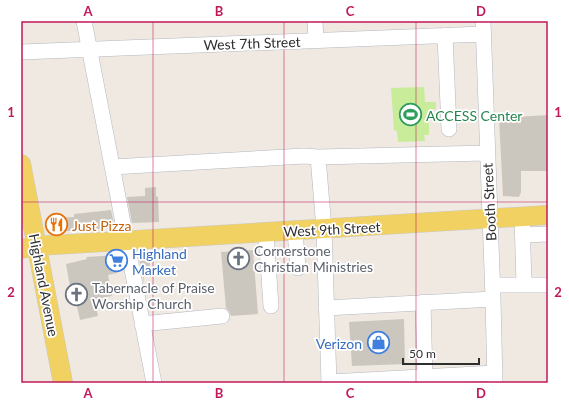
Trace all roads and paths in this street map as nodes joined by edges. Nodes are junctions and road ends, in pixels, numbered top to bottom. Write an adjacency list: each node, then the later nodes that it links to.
1 (84, 21): 6 (street)
2 (315, 21): 5 (street)
3 (483, 28): 4 (street, West 7th Street); 9 (street, Booth Street)
4 (445, 36): 5 (street, West 7th Street); 8 (street)
5 (316, 40): 6 (street, West 7th Street)
6 (89, 49): 7 (street, West 7th Street); 12 (street)
7 (21, 52)
8 (449, 129)
9 (487, 153): 10 (street); 15 (street, Booth Street)
10 (318, 157): 12 (street); 18 (street)
11 (21, 164): 13 (main road, Highland Avenue)
12 (112, 167): 22 (street)
13 (24, 195): 16 (main road, Highland Avenue)
14 (548, 215): 17 (main road, West 9th Street)
15 (490, 219): 17 (main road, West 9th Street); 18 (main road, West 9th Street); 28 (street, Booth Street)
16 (27, 226): 23 (main road, Highland Avenue)
17 (522, 226): 21 (street); 26 (street)
18 (324, 229): 19 (main road, West 9th Street); 31 (street)
19 (295, 231): 20 (main road, West 9th Street); 24 (street)
20 (266, 233): 22 (main road, West 9th Street); 30 (street)
21 (548, 234)
22 (126, 241): 23 (main road, West 9th Street); 33 (street)
23 (29, 248): 37 (main road, Highland Avenue)
24 (298, 268)
25 (548, 277): 26 (street)
26 (527, 285): 27 (street); 28 (street)
27 (548, 285)
28 (493, 292): 29 (street); 35 (street, Booth Street)
29 (423, 302): 31 (street); 34 (street)
30 (271, 306)
31 (326, 308): 36 (street)
32 (222, 316): 33 (street)
33 (142, 324): 38 (street)
34 (425, 377): 35 (street); 36 (street)
35 (495, 378)
36 (329, 382)
37 (63, 383)
38 (154, 383)

